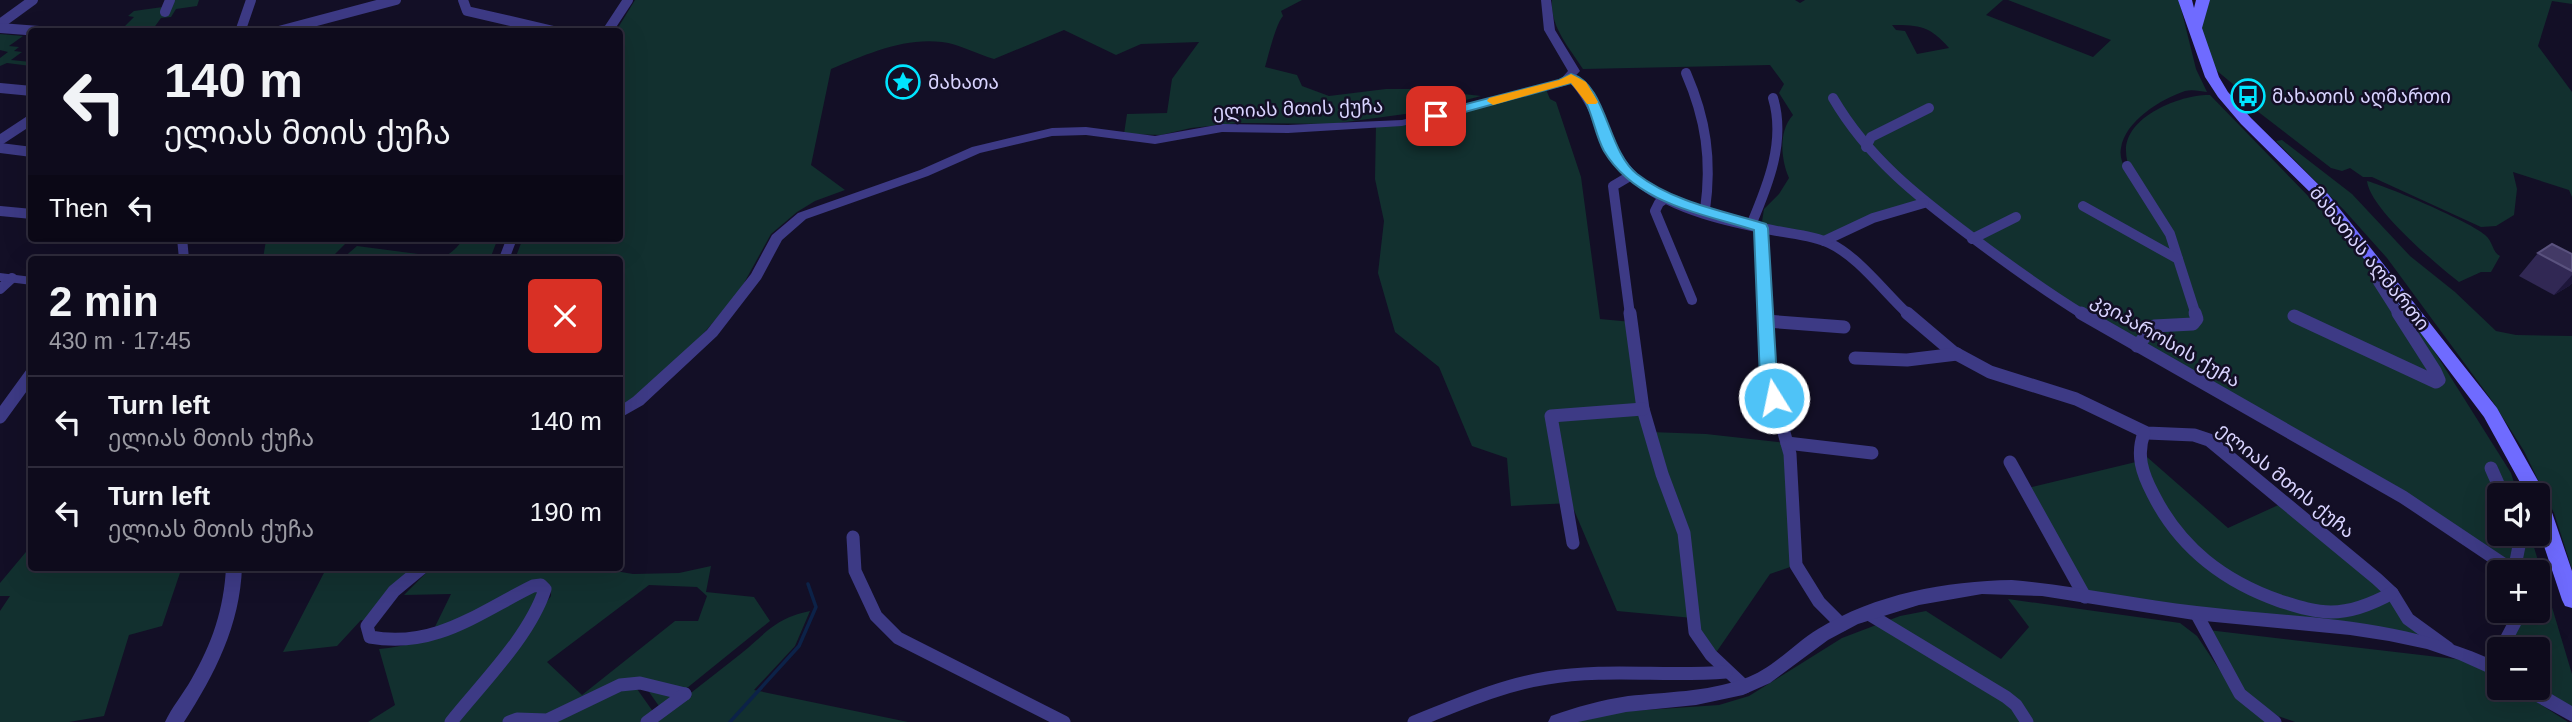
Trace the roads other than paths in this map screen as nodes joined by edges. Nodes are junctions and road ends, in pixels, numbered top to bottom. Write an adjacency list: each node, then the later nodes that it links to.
1 (33, 0): 11 (street)
2 (170, 0): 10 (street)
3 (251, 0): 12 (street)
4 (396, 0): 13 (street)
5 (463, 0): 14 (street)
6 (628, 0): 15 (street)
7 (1546, 0): 19 (street)
8 (2185, 0): 17 (main road, მახათას აღმართი)
9 (2203, 0): 17 (main road)
10 (165, 12)
11 (0, 26): 16 (street)
12 (241, 28)
13 (290, 28)
14 (541, 28)
15 (610, 28)
16 (28, 29)
17 (2194, 31): 45 (main road, მახათას აღმართი)
18 (1686, 73): 35 (street)
19 (1571, 77): 31 (street, ელიას მთის ქუჩა); 56 (street, ელიას მთის ქუჩა)
20 (0, 88): 21 (street)
21 (28, 91)
22 (1773, 98): 39 (street)
23 (1833, 98): 27 (street, კვიპაროსის ქუჩა)
24 (1929, 108): 27 (street)
25 (28, 121): 26 (street)
26 (0, 140)
27 (1867, 147): 33 (street, კვიპაროსის ქუჩა)
28 (0, 148): 29 (street)
29 (28, 152)
30 (2127, 166): 42 (street)
31 (1630, 176): 32 (street, ელიას მთის ქუჩა); 55 (street)
32 (1666, 198): 35 (street, ელიას მთის ქუჩა); 47 (street)
33 (1924, 203): 40 (street, კვიპაროსის ქუჩა); 41 (street)
34 (2083, 206): 42 (street)
35 (1705, 210): 39 (street, ელიას მთის ქუჩა)
36 (0, 211): 37 (street)
37 (28, 214)
38 (2016, 218): 40 (street)
39 (1756, 226): 41 (street, ელიას მთის ქუჩა); 49 (street)
40 (1972, 239): 51 (street, კვიპაროსის ქუჩა)
41 (1824, 241): 52 (street, ელიას მთის ქუჩა)
42 (2178, 259): 51 (street)
43 (6, 278): 44 (street); 46 (street)
44 (28, 281)
45 (2392, 283): 48 (street); 64 (main road, მახათას აღმართი)
46 (0, 289)
47 (1692, 300)
48 (2294, 316)
49 (1766, 321): 50 (street); 59 (street)
50 (1844, 327)
51 (2137, 346): 68 (street, კვიპაროსის ქუჩა)
52 (1957, 354): 53 (street); 58 (street, ელიას მთის ქუჩა)
53 (1855, 358)
54 (28, 378): 57 (street)
55 (1643, 409): 67 (street); 79 (street)
56 (623, 411)
57 (0, 417)
58 (2144, 433): 71 (street, ელიას მთის ქუჩა); 71 (street)
59 (1787, 443): 60 (street); 76 (street)
60 (1872, 453)
61 (2010, 463): 72 (street)
62 (2491, 468): 63 (street)
63 (2498, 483)
64 (2529, 483)
65 (2550, 536): 73 (main road)
66 (853, 537): 87 (street)
67 (1573, 543)
68 (2496, 560)
69 (234, 571): 83 (street)
70 (418, 571): 84 (street)
71 (2392, 593): 77 (street, ელიას მთის ქუჩა)
72 (2085, 597): 74 (street); 75 (street)
73 (2572, 600)
74 (1867, 613): 76 (street); 90 (street)
75 (2196, 614): 77 (street); 91 (street)
76 (1842, 625): 80 (street)
77 (2452, 650): 78 (street)
78 (2487, 666)
79 (1726, 672): 80 (street); 88 (street)
80 (1745, 687): 89 (street)
81 (2546, 700): 82 (street)
82 (2572, 715)
83 (174, 722)
84 (451, 722)
85 (509, 722): 86 (street)
86 (647, 722)
87 (1064, 722)
88 (1414, 722)
89 (1557, 722)
90 (2027, 722)
91 (2276, 722)

